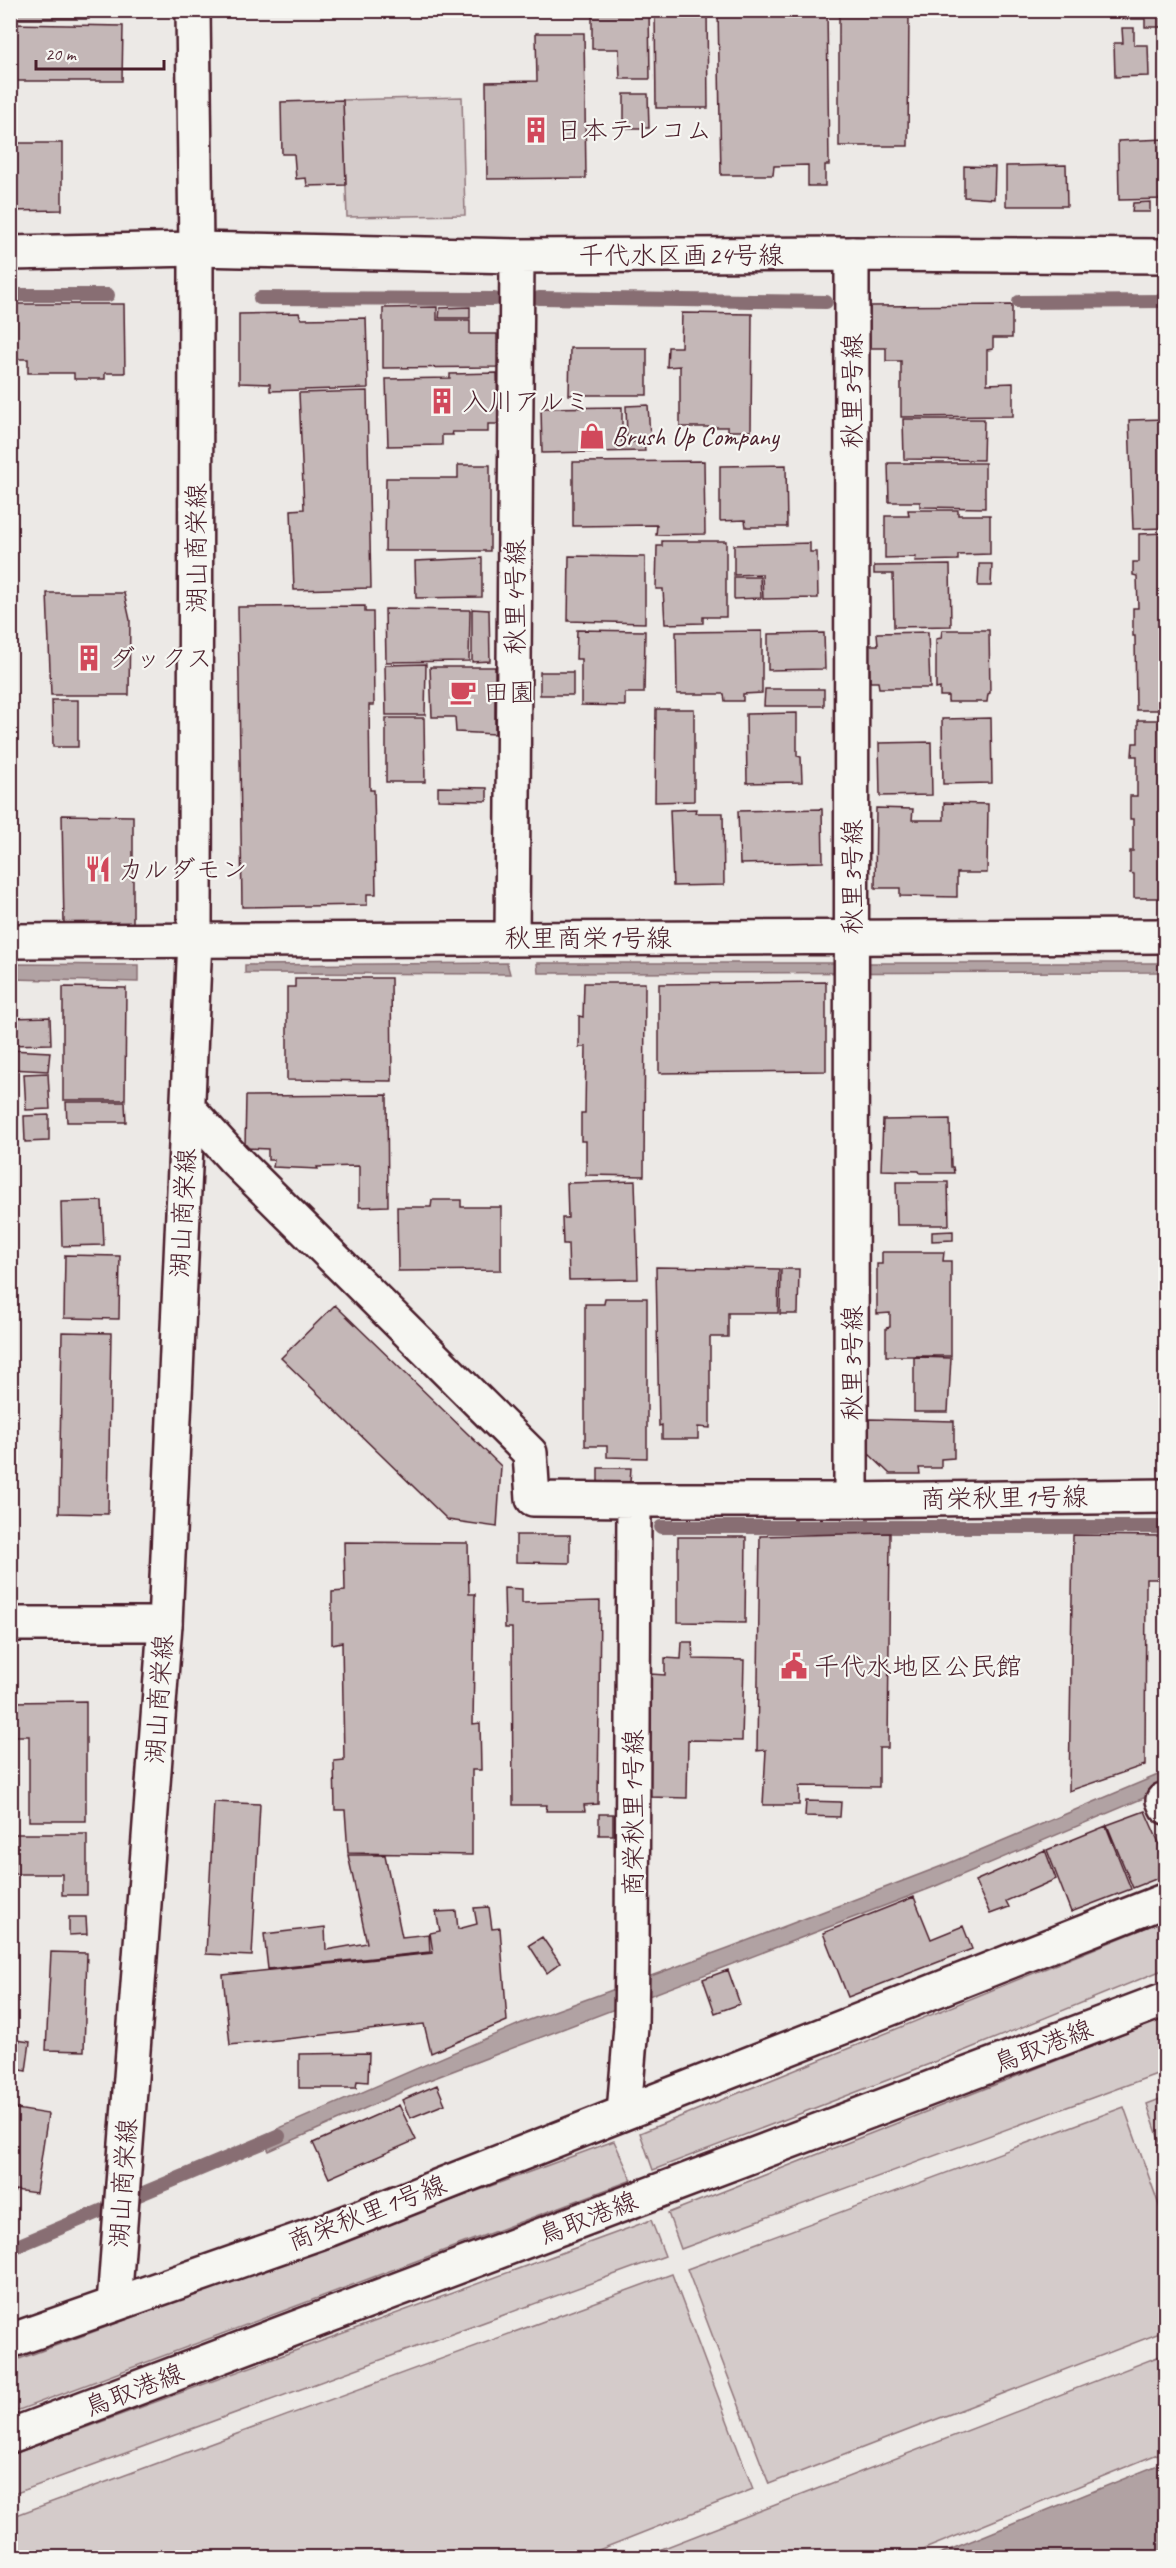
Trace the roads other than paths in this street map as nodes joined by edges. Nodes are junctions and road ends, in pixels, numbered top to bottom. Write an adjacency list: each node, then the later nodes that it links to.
1 (193, 10): 2 (street, 湖山商栄線)
2 (196, 249): 3 (street, 千代水区画24号線); 5 (street, 千代水区画24号線); 10 (street, 湖山商栄線)
3 (10, 253)
4 (852, 254): 5 (street, 千代水区画24号線); 6 (street, 千代水区画24号線); 8 (street, 秋里3号線)
5 (517, 256): 9 (street, 秋里4号線)
6 (1166, 256)
7 (1166, 936): 8 (street, 秋里商栄1号線)
8 (852, 937): 9 (street, 秋里商栄1号線); 15 (street, 秋里3号線)
9 (512, 938): 10 (street, 秋里商栄1号線)
10 (195, 939): 11 (street, 秋里商栄1号線); 12 (street, 湖山商栄線)
11 (10, 941)
12 (188, 1108): 14 (street); 17 (street, 湖山商栄線)
13 (1166, 1496): 15 (street, 商栄秋里1号線)
14 (634, 1500): 15 (street, 商栄秋里1号線); 20 (street, 商栄秋里1号線)
15 (851, 1500)
16 (10, 1624): 17 (street)
17 (165, 1624): 21 (street, 湖山商栄線)
18 (1166, 1900): 20 (street)
19 (1166, 1999): 23 (street, 鳥取港線)
20 (624, 2112): 21 (street, 商栄秋里1号線)
21 (114, 2304): 22 (street)
22 (10, 2341)
23 (10, 2436)

